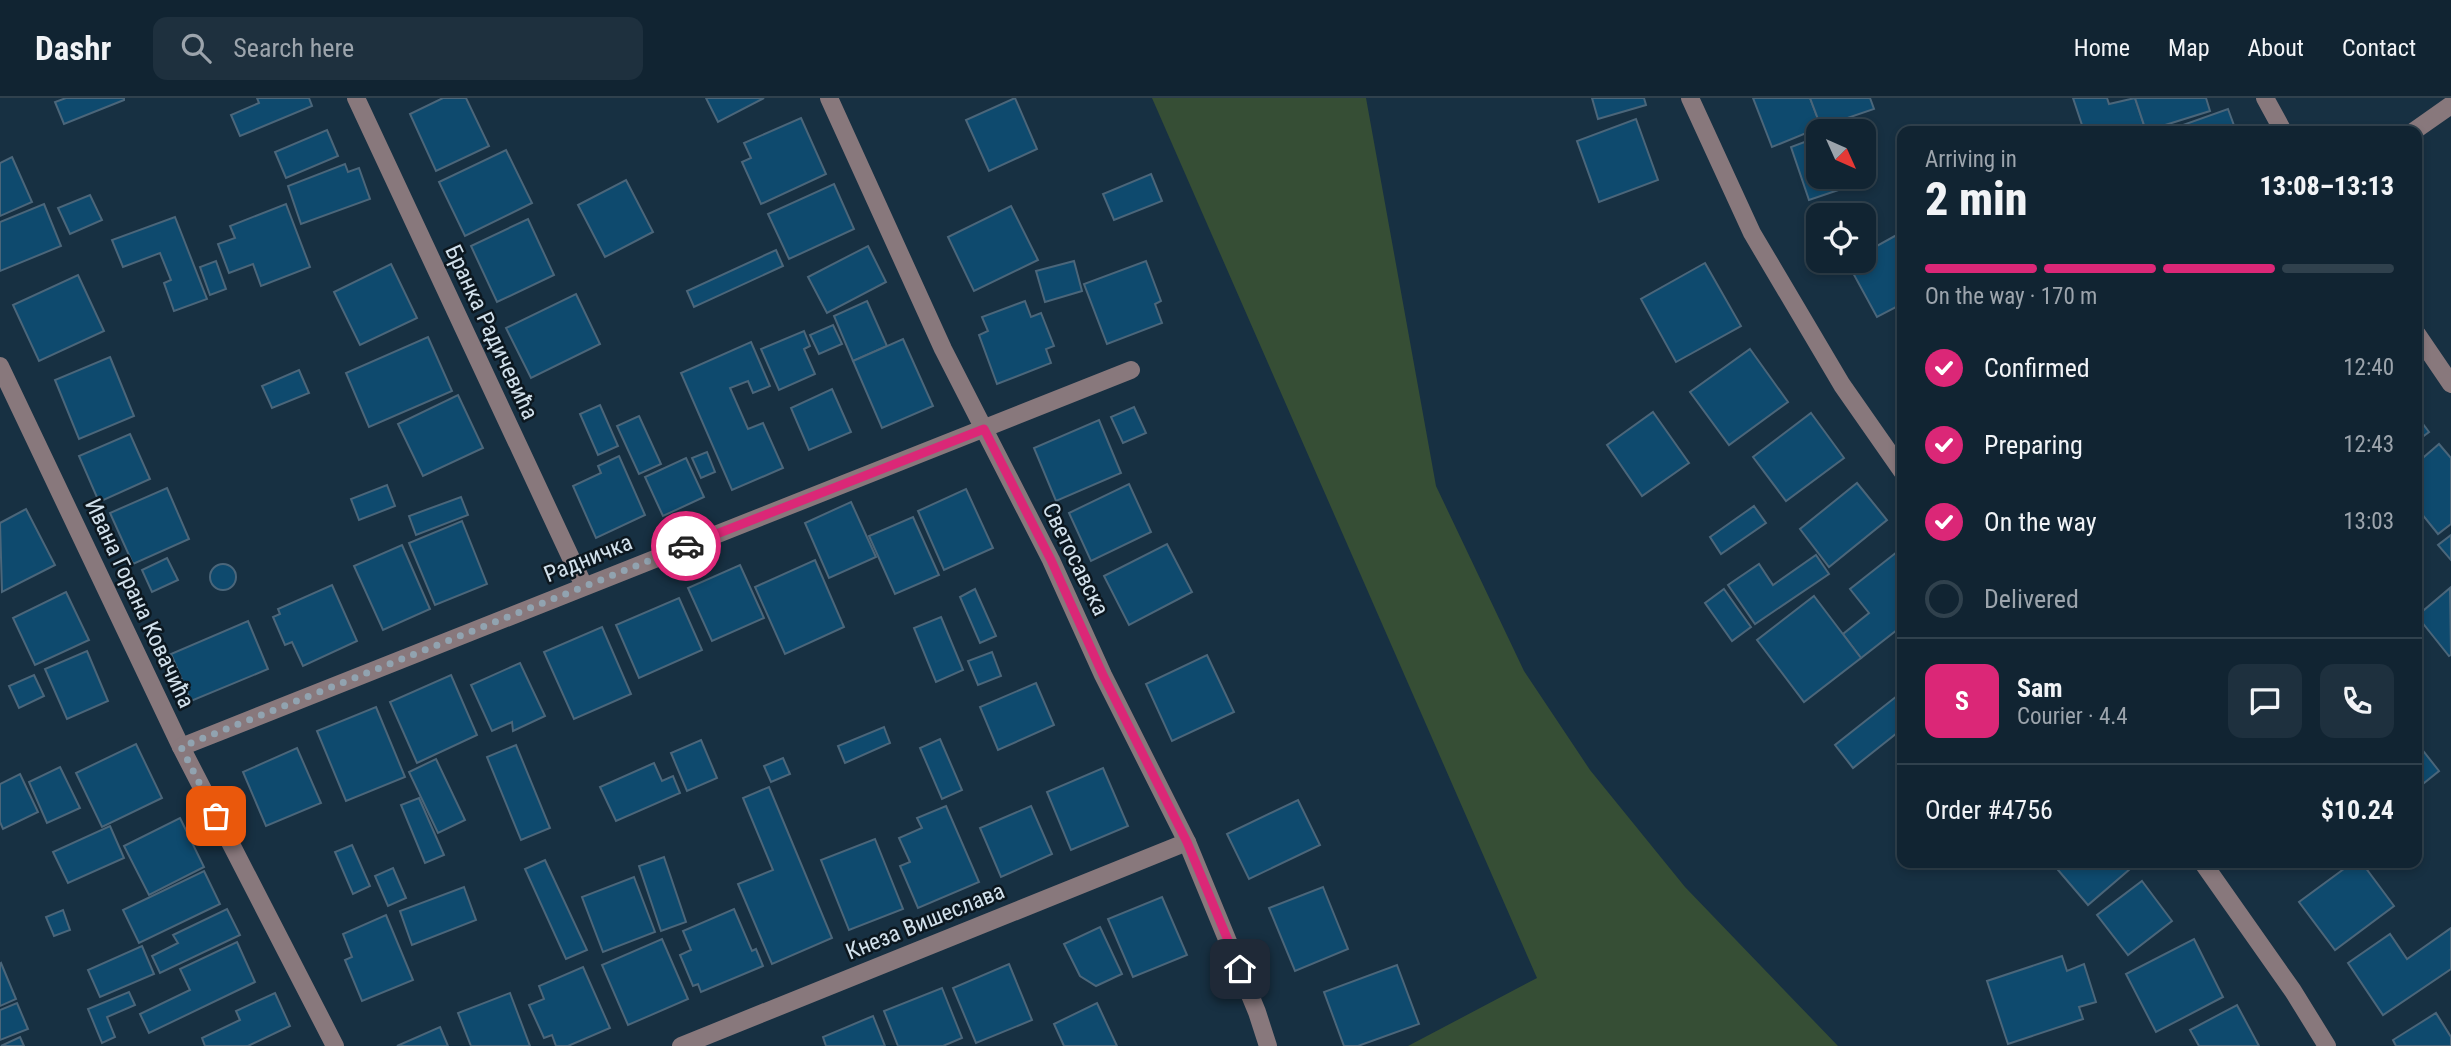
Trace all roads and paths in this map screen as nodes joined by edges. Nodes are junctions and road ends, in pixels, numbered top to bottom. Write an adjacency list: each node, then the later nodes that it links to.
1 (355, 98): 14 (street, Бранка Радичевића)
2 (829, 98): 12 (street, Светосавска)
3 (1690, 98): 13 (street)
4 (2265, 98): 6 (street)
5 (2451, 106): 7 (street)
6 (2280, 126)
7 (2421, 126)
8 (2422, 341): 11 (street)
9 (0, 366): 15 (street, Ивана Горана Ковачића)
10 (1131, 370): 12 (street, Радничка)
11 (2451, 384)
12 (984, 429): 14 (street, Радничка); 16 (street, Светосавска)
13 (1897, 464)
14 (584, 586): 15 (street, Радничка)
15 (181, 747): 18 (street, Ивана Горана Ковачића)
16 (1187, 842): 19 (street, Кнеза Вишеслава); 20 (street, Светосавска)
17 (2206, 868): 21 (street)
18 (335, 1046)
19 (681, 1046)
20 (1268, 1046)
21 (2327, 1046)

